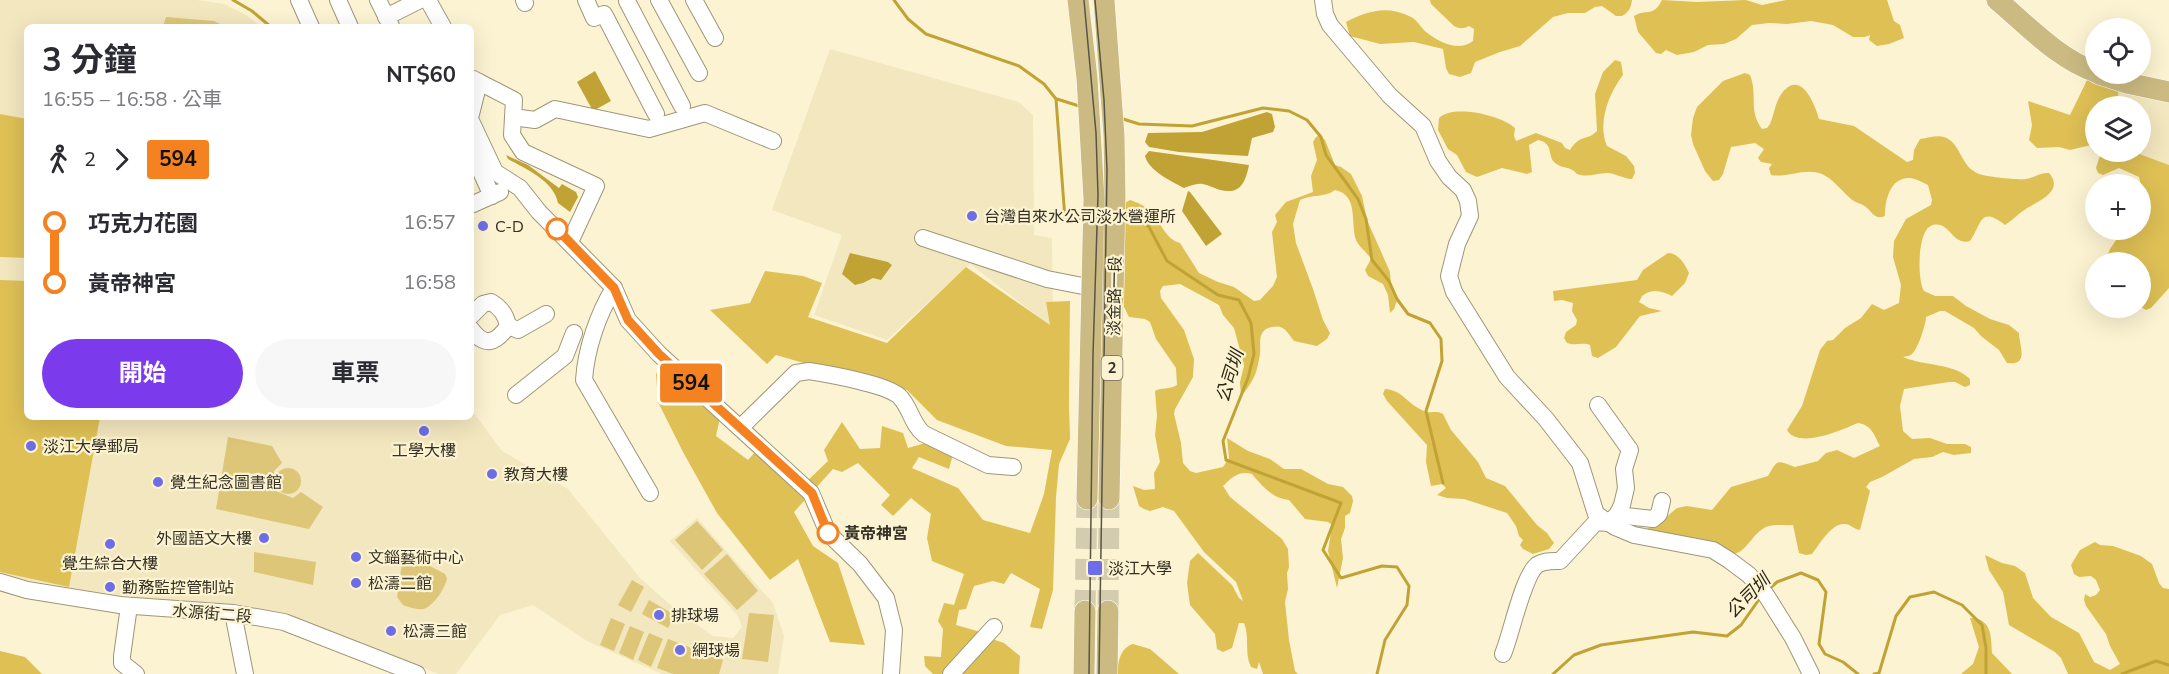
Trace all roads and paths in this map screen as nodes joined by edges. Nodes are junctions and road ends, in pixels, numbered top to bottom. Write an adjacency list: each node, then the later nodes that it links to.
1 (299, 0): 16 (street)
2 (338, 0): 17 (street)
3 (378, 0): 15 (street)
4 (420, 0): 15 (street)
5 (428, 0): 18 (street)
6 (586, 0): 14 (street)
7 (659, 0): 21 (street)
8 (694, 0): 19 (street)
9 (1078, 0): 33 (main road, 2)
10 (1104, 0): 33 (main road, 2)
11 (1323, 0): 53 (street)
12 (1997, 0): 20 (main road)
13 (629, 1): 14 (street); 25 (street)
14 (604, 14): 26 (street)
15 (389, 22)
16 (310, 24)
17 (349, 24)
18 (441, 24)
19 (715, 38)
20 (2085, 68)
21 (699, 73)
22 (475, 80): 27 (street)
23 (2132, 84): 24 (main road)
24 (2169, 92)
25 (682, 106)
26 (656, 114)
27 (513, 117): 29 (street); 37 (street)
28 (474, 128): 31 (street)
29 (773, 141)
30 (474, 157): 32 (street)
31 (515, 185): 32 (street); 37 (street)
32 (492, 196): 34 (street)
33 (1105, 198): 35 (main road, 2)
34 (474, 204)
35 (1105, 237): 39 (main road, 淡金路一段 / 2); 51 (main road, 淡金路一段 / 2)
36 (923, 238): 39 (street)
37 (570, 242): 38 (street)
38 (614, 288): 47 (street); 49 (street)
39 (1093, 288): 50 (main road, 淡金路一段 / 2)
40 (474, 313): 42 (street)
41 (546, 314): 42 (street)
42 (508, 326): 43 (street)
43 (474, 333)
44 (574, 333): 45 (street)
45 (516, 394)
46 (1598, 405): 53 (street)
47 (740, 428): 48 (street); 64 (street)
48 (1013, 467)
49 (650, 493)
50 (1087, 499)
51 (1110, 499)
52 (1662, 501): 53 (street)
53 (1612, 519): 60 (street); 68 (street)
54 (0, 582): 55 (street, 水源街二段)
55 (129, 606): 58 (street, 水源街二段); 61 (street)
56 (1085, 611): 66 (main road)
57 (1108, 611): 67 (main road)
58 (233, 613): 62 (street); 63 (street, 水源街二段)
59 (994, 627): 65 (street)
60 (1503, 654)
61 (136, 674)
62 (245, 674)
63 (417, 674)
64 (891, 674)
65 (951, 674)
66 (1084, 674)
67 (1107, 674)
68 (1811, 674)

